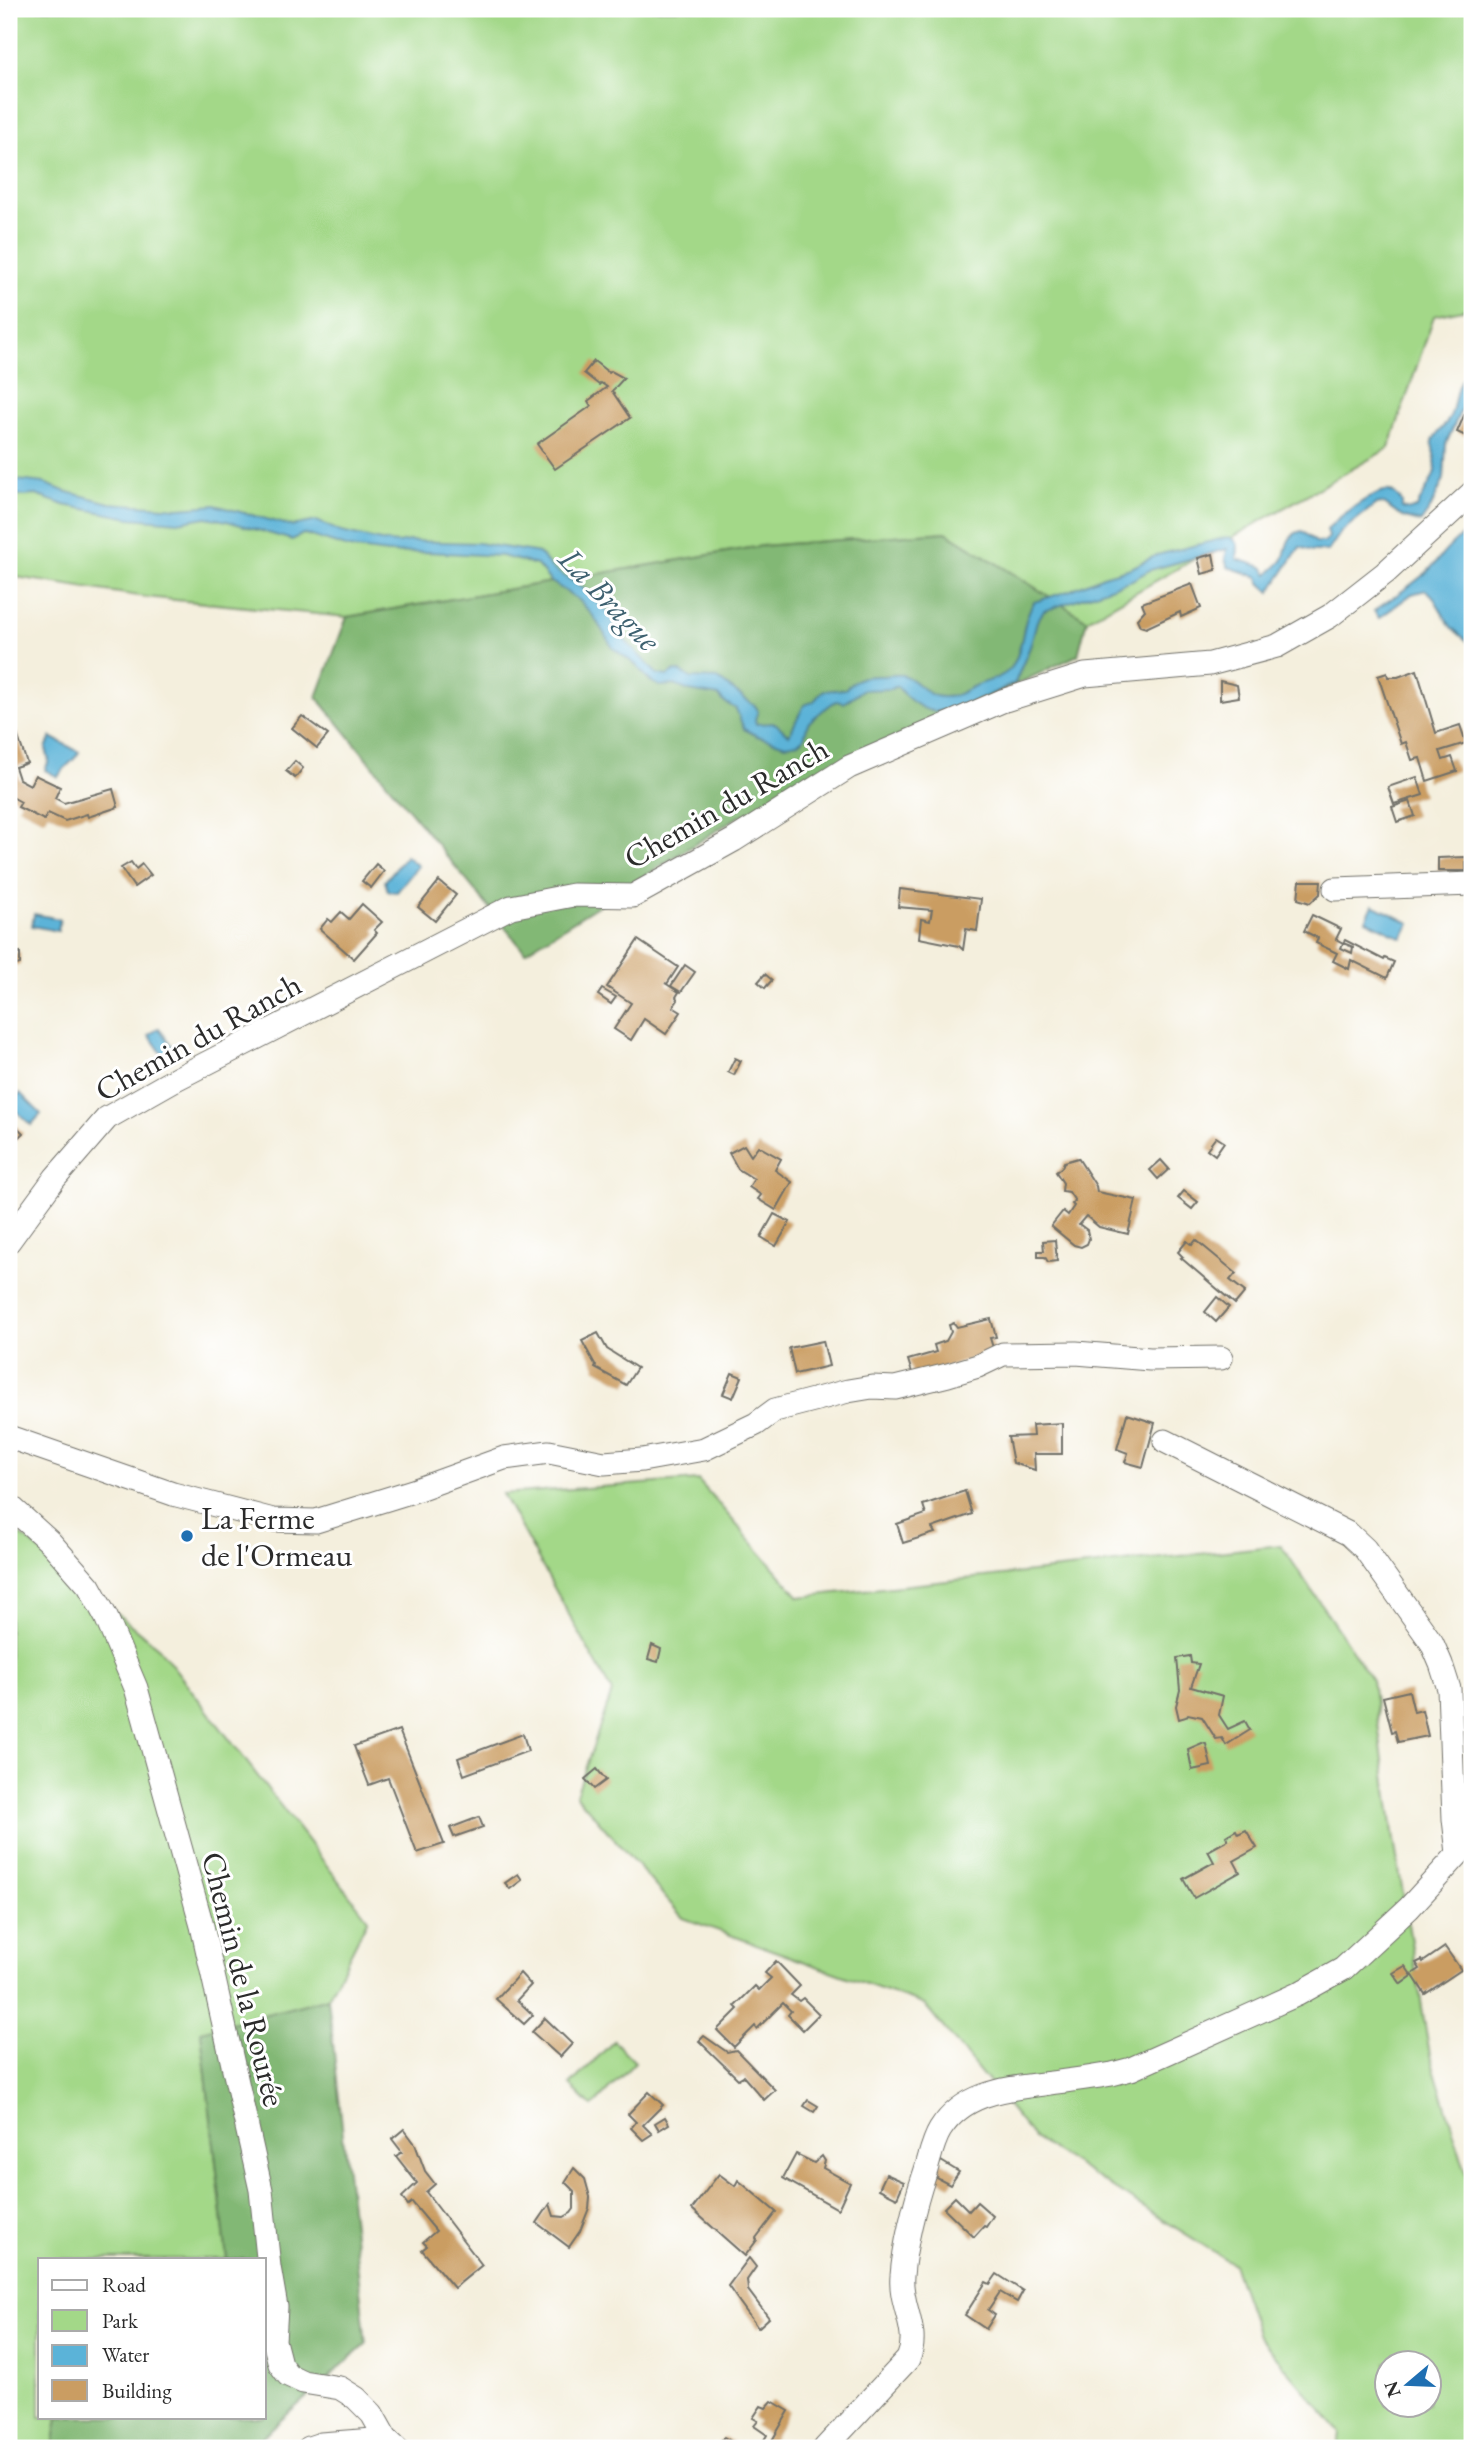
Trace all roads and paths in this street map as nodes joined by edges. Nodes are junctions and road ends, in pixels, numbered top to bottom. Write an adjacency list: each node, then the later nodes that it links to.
1 (1472, 493): 4 (street, Chemin du Ranch)
2 (1472, 884): 3 (street)
3 (1335, 889)
4 (9, 1241)
5 (1221, 1358): 6 (street)
6 (9, 1437)
7 (1165, 1441): 9 (street)
8 (9, 1505): 10 (street, Chemin de la Rourée)
9 (1465, 1846): 12 (street)
10 (391, 2444): 11 (street)
11 (309, 2448)
12 (825, 2448)

